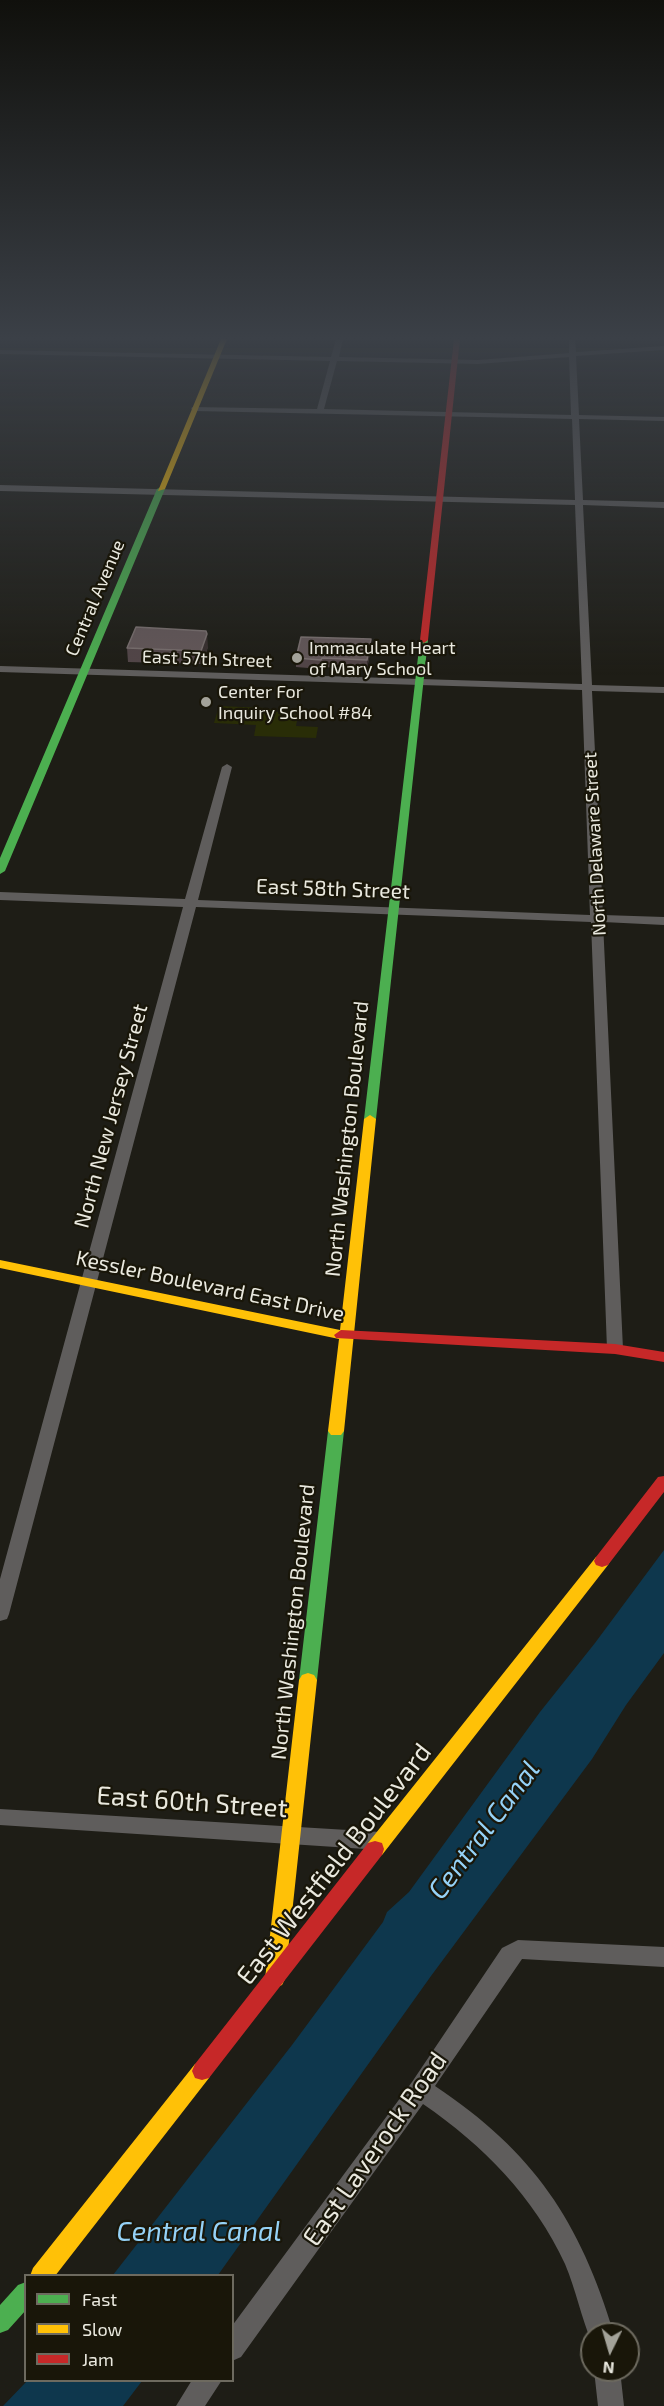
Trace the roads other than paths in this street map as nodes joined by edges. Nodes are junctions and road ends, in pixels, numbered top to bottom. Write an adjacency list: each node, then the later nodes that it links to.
1 (177, 451): 5 (street, Central Avenue)
2 (444, 451): 6 (street, North Washington Boulevard)
3 (578, 451): 7 (street, North Delaware Street)
4 (0, 488): 5 (street)
5 (159, 492): 6 (street); 10 (street, Central Avenue)
6 (439, 499): 7 (street); 11 (street, North Washington Boulevard)
7 (580, 503): 8 (street); 12 (street, North Delaware Street)
8 (664, 505)
9 (0, 669): 10 (street, East 57th Street)
10 (83, 672): 11 (street, East 57th Street); 15 (street, Central Avenue)
11 (419, 682): 12 (street, East 57th Street); 18 (street, North Washington Boulevard)
12 (588, 688): 13 (street, East 57th Street); 19 (street, North Delaware Street)
13 (664, 690)
14 (227, 767): 17 (street, North New Jersey Street)
15 (0, 871)
16 (0, 896): 17 (street, East 58th Street)
17 (189, 903): 18 (street, East 58th Street); 22 (street, North New Jersey Street)
18 (393, 911): 19 (street, East 58th Street); 23 (street, North Washington Boulevard)
19 (598, 918): 20 (street, East 58th Street); 24 (street, North Delaware Street)
20 (664, 921)
21 (0, 1264): 22 (street, Kessler Boulevard East Drive)
22 (89, 1283): 23 (street, Kessler Boulevard East Drive); 27 (street, North New Jersey Street)
23 (346, 1336): 24 (street, Kessler Boulevard East Drive); 29 (street, North Washington Boulevard)
24 (615, 1349): 25 (street, Kessler Boulevard East Drive)
25 (664, 1357)
26 (664, 1481): 30 (street, East Westfield Boulevard)
27 (0, 1614)
28 (0, 1817): 29 (street, East 60th Street)
29 (290, 1835): 30 (street, East 60th Street); 32 (street, North Washington Boulevard)
30 (381, 1841): 32 (street, East Westfield Boulevard)
31 (664, 1956): 33 (street, East Laverock Road)
32 (275, 1979): 34 (street, East Westfield Boulevard)
33 (420, 2089): 37 (street); 38 (street, East Laverock Road)
34 (42, 2274)
35 (24, 2295): 36 (street)
36 (0, 2322)
37 (598, 2322)
38 (234, 2345)
39 (207, 2382): 41 (street)
40 (608, 2382): 42 (street)
41 (189, 2406)
42 (611, 2406)

